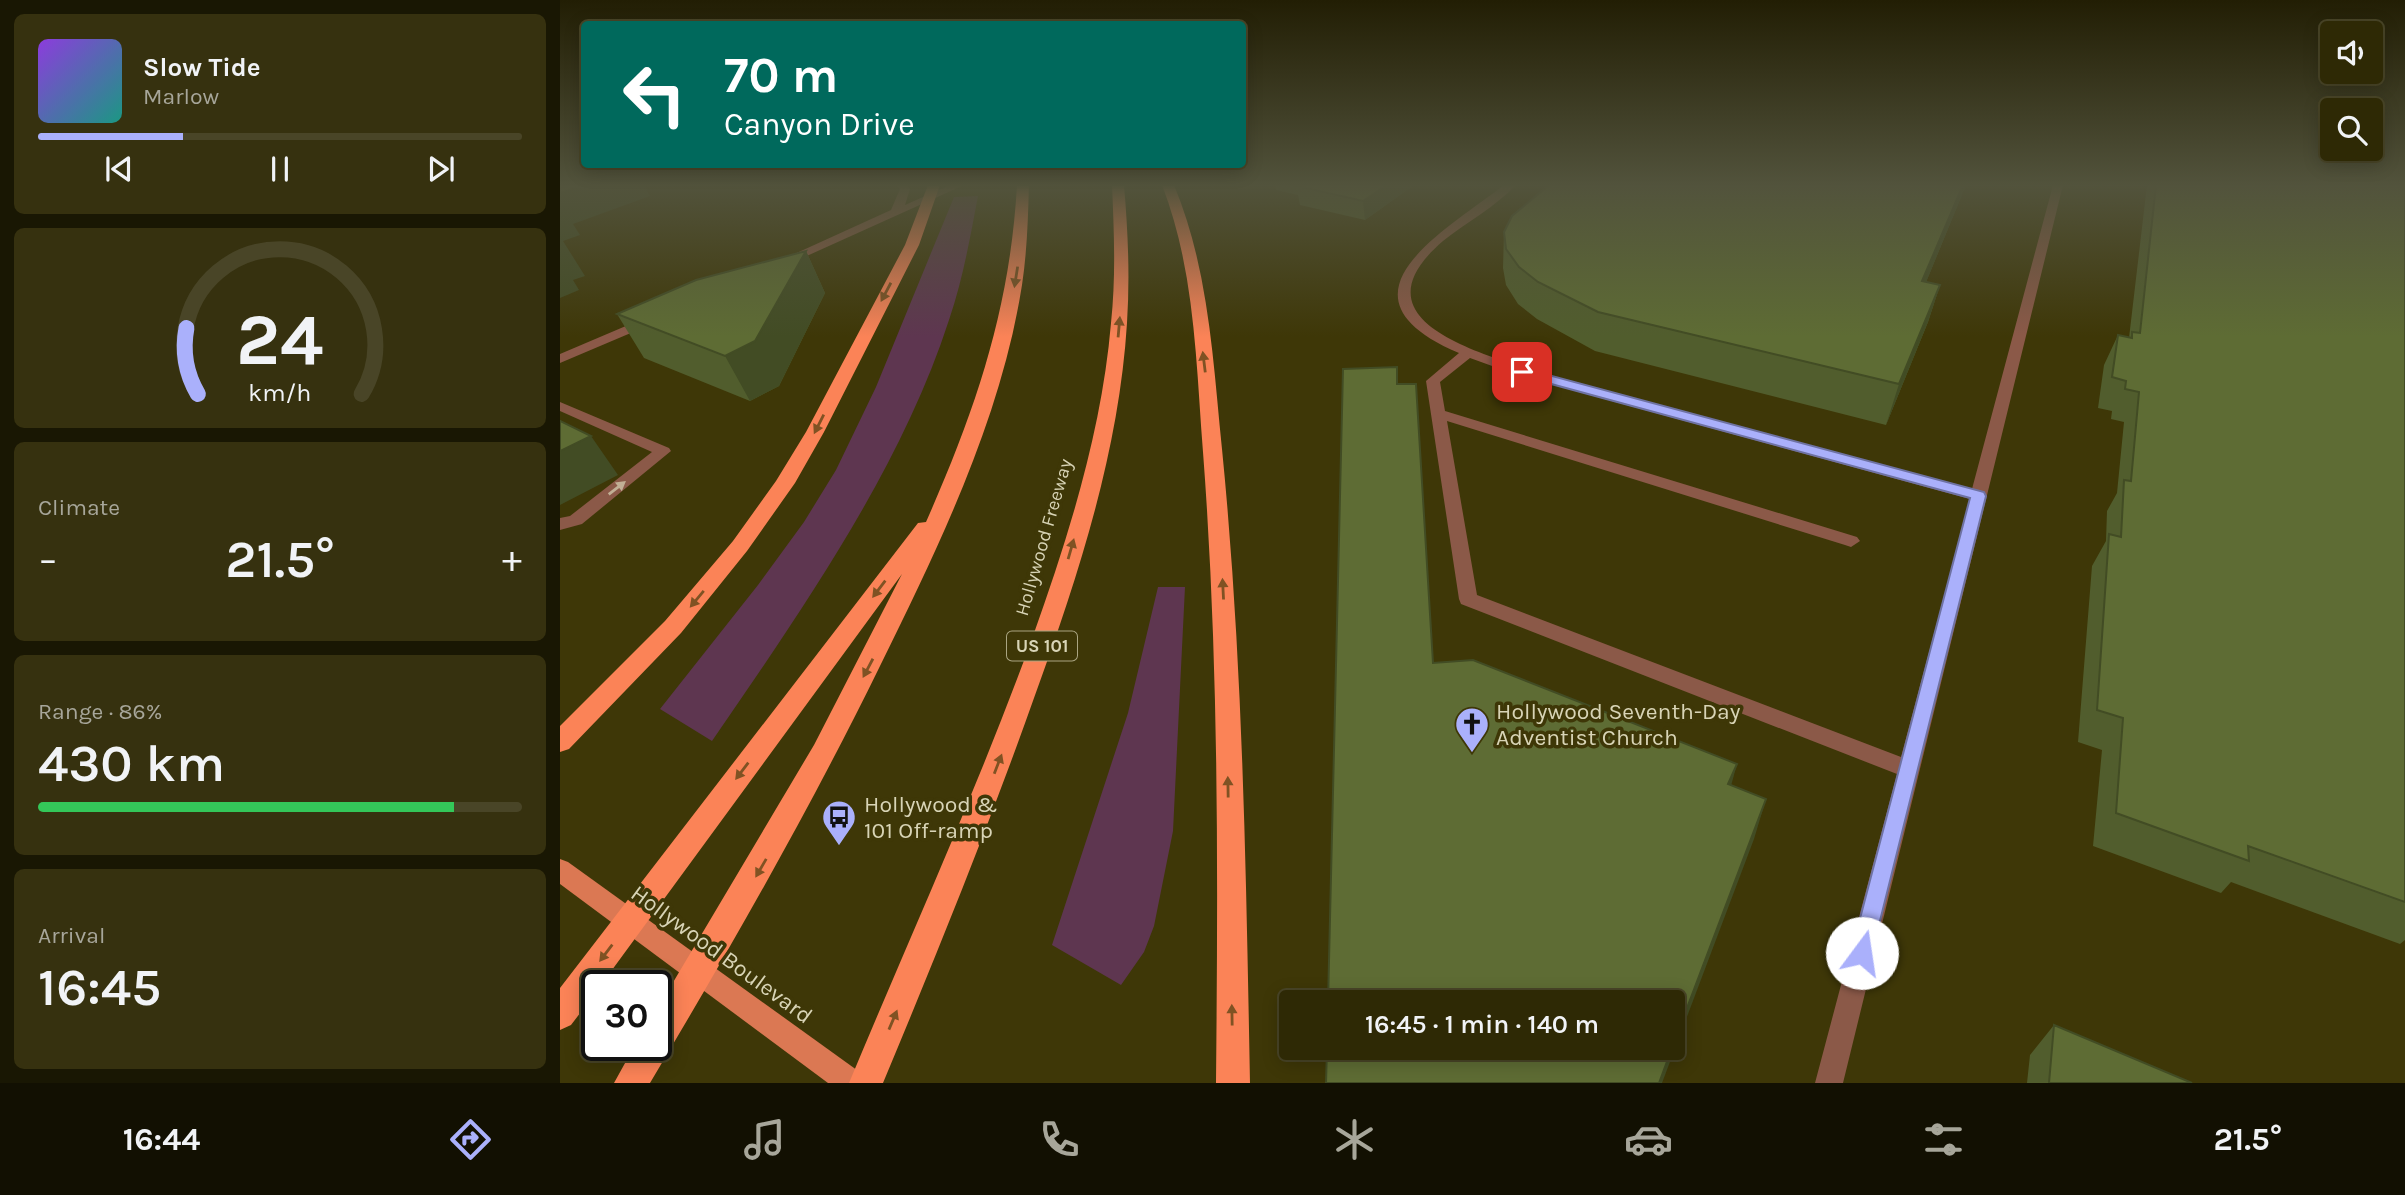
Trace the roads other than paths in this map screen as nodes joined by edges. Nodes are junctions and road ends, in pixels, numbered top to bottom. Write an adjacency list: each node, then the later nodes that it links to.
1 (843, 236): 8 (street)
2 (915, 236): 18 (highway, one-way to 18)
3 (1022, 236): 14 (highway, one-way to 14)
4 (1122, 236): 26 (highway, Hollywood Freeway / US 101, one-way to 4)
5 (1183, 236): 27 (highway, one-way to 5)
6 (1448, 236): 10 (street)
7 (2045, 236): 15 (street)
8 (772, 267)
9 (660, 315): 11 (street)
10 (1467, 353): 13 (street); 15 (street)
11 (560, 359)
12 (560, 406): 16 (street, one-way to 12)
13 (1439, 414): 17 (street); 19 (street)
14 (949, 495): 21 (highway, one-way to 21); 22 (highway, one-way to 22)
15 (1979, 496): 19 (street)
16 (560, 524)
17 (1851, 541)
18 (560, 742)
19 (1909, 770): 28 (street)
20 (560, 870): 25 (main road, Hollywood Boulevard)
21 (560, 1014)
22 (672, 1015)
23 (644, 1061): 24 (highway)
24 (631, 1083)
25 (851, 1083)
26 (866, 1083)
27 (1233, 1083)
28 (1829, 1083)

